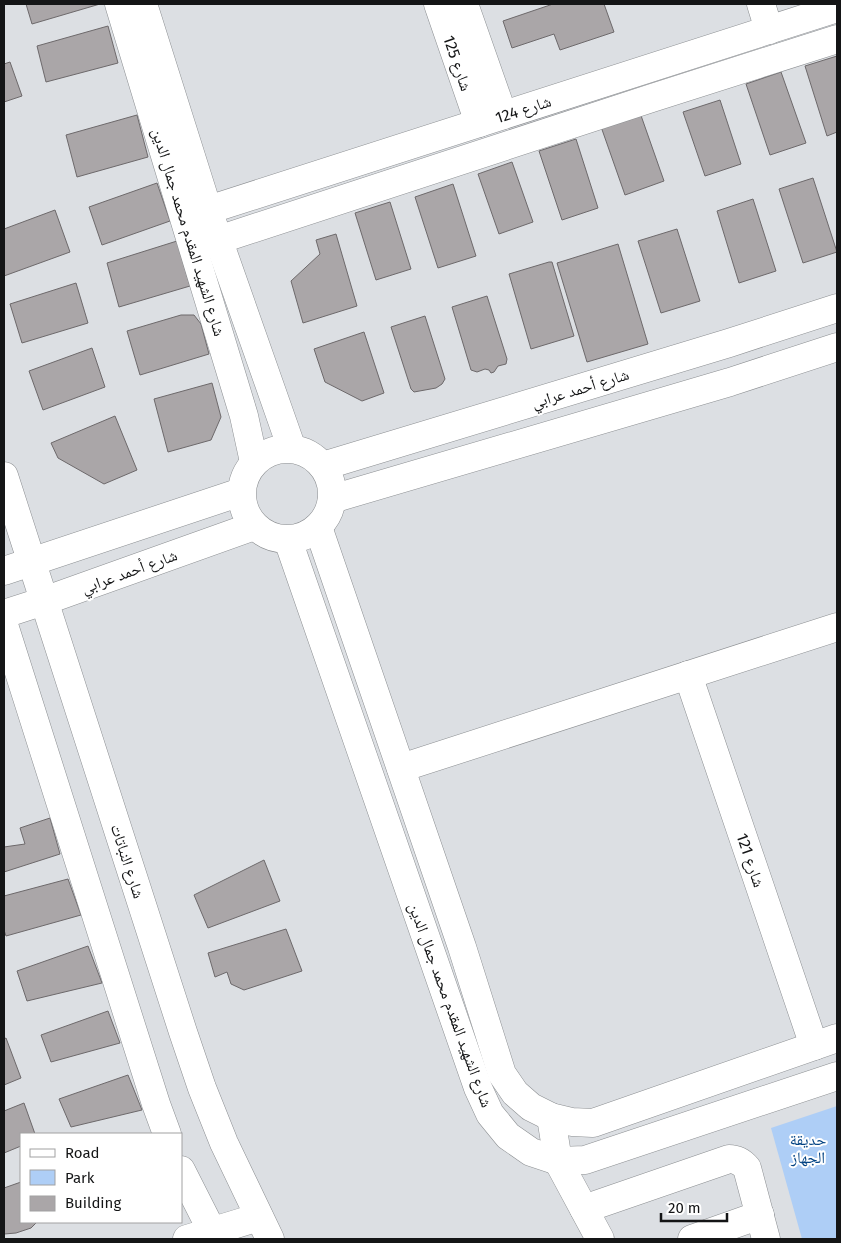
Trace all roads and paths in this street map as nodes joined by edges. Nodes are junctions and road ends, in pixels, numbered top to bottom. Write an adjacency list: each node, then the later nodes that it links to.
1 (119, 4): 15 (street, شارع الشهيد المقدم محمد جمال الدين)
2 (143, 4): 10 (street, شارع الشهيد المقدم محمد جمال الدين)
3 (438, 4): 9 (street, شارع 125)
4 (464, 4): 9 (street, شارع 125)
5 (761, 4): 7 (street)
6 (837, 8): 7 (street, شارع 124)
7 (769, 30): 9 (street, شارع 124)
8 (837, 40): 11 (street, شارع 124)
9 (491, 119): 10 (street, شارع 124)
10 (208, 210): 11 (street, شارع الشهيد المقدم محمد جمال الدين)
11 (218, 240): 14 (street, شارع الشهيد المقدم محمد جمال الدين)
12 (837, 308): 16 (street, شارع أحمد عرابي)
13 (837, 346): 19 (street)
14 (292, 449): 15 (street); 16 (street)
15 (254, 462): 18 (street)
16 (322, 466): 19 (street)
17 (4, 476): 23 (street, شارع النباتات)
18 (241, 492): 20 (street); 23 (street)
19 (332, 499): 21 (street)
20 (254, 526): 22 (street); 25 (street, شارع أحمد عرابي)
21 (318, 527): 22 (street); 30 (street, شارع الشهيد المقدم محمد جمال الدين)
22 (288, 540): 35 (street, شارع الشهيد المقدم محمد جمال الدين)
23 (32, 562): 24 (street); 25 (street, شارع النباتات)
24 (4, 571)
25 (44, 601): 26 (street, شارع أحمد عرابي); 39 (street, شارع النباتات)
26 (4, 614)
27 (4, 625): 34 (street)
28 (837, 627): 29 (street)
29 (688, 675): 30 (street); 31 (street, شارع 121)
30 (401, 768): 33 (street, شارع الشهيد المقدم محمد جمال الدين)
31 (825, 1042): 33 (street, شارع الشهيد المقدم محمد جمال الدين)
32 (837, 1076): 35 (street, شارع الشهيد المقدم محمد جمال الدين)
33 (551, 1117): 35 (street)
34 (167, 1133)
35 (558, 1161): 37 (street)
36 (182, 1173): 40 (street)
37 (584, 1209): 38 (street); 41 (street)
38 (763, 1227): 42 (street)
39 (265, 1228): 40 (street)
40 (205, 1237)
41 (600, 1239)
42 (692, 1239)

